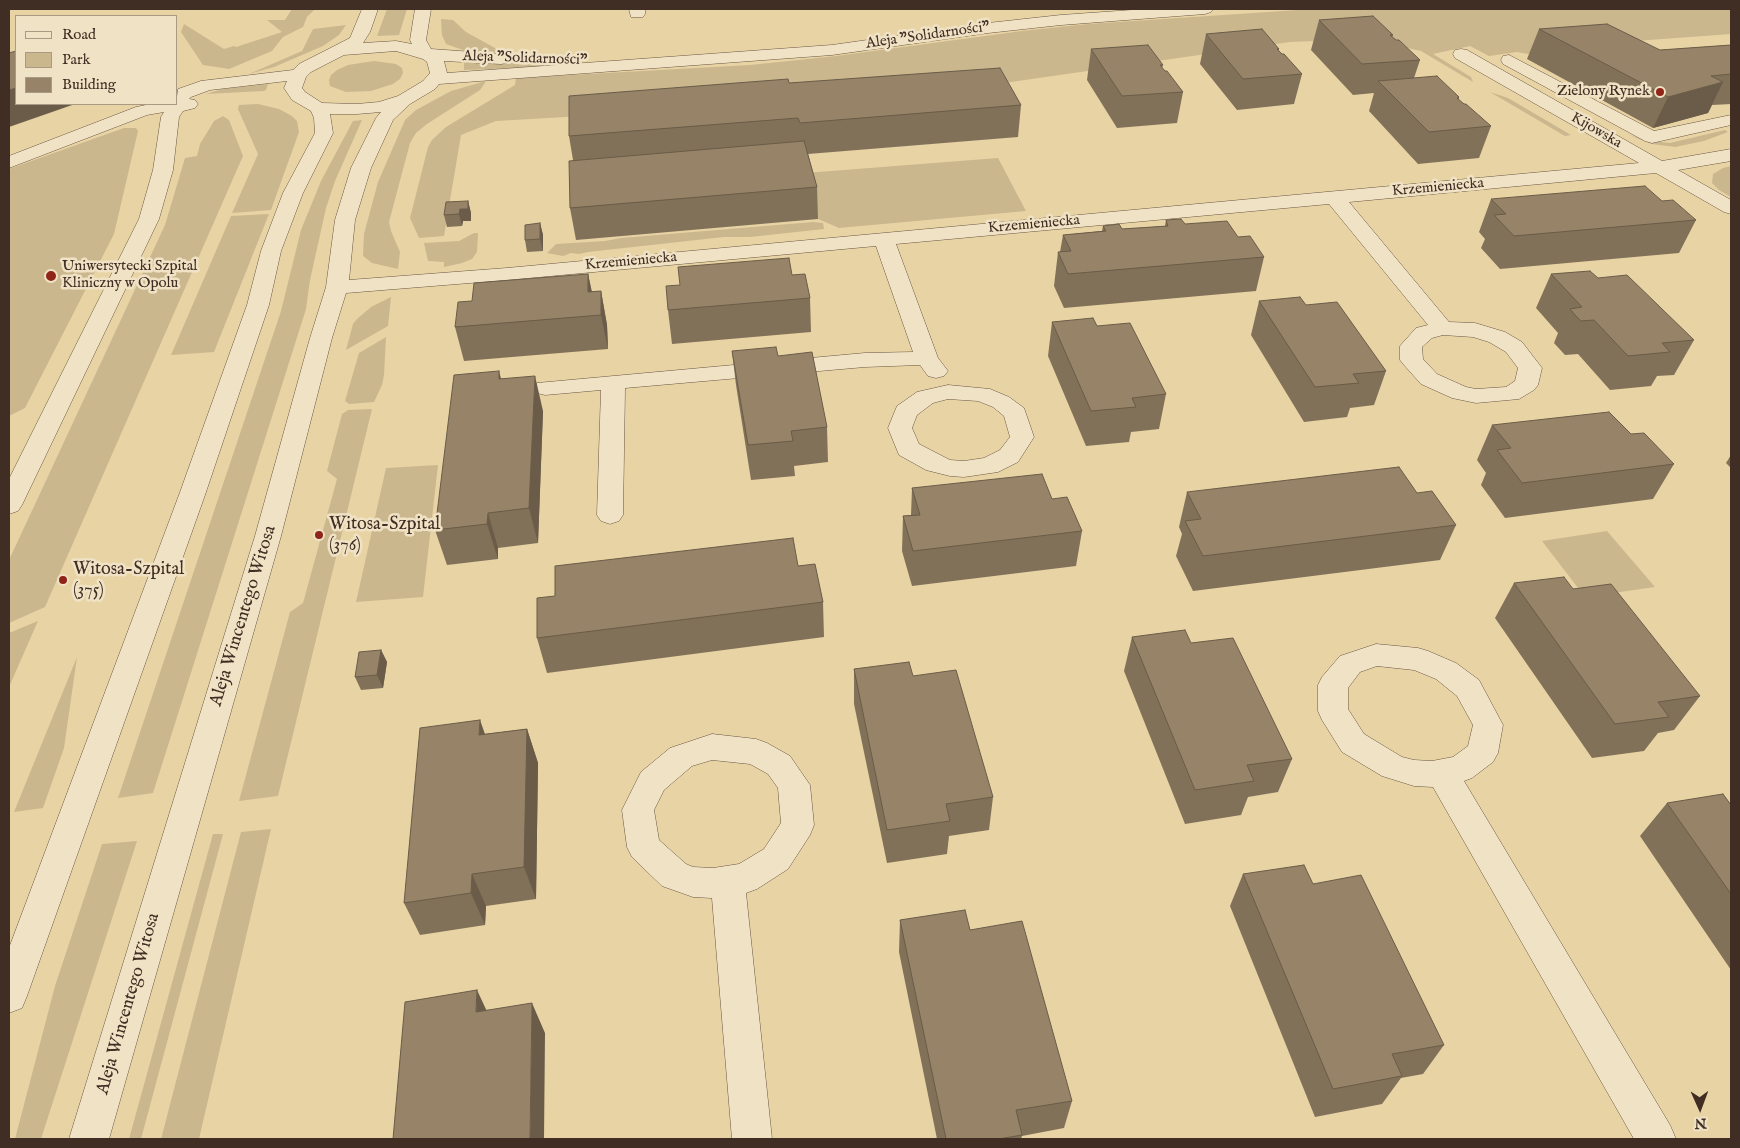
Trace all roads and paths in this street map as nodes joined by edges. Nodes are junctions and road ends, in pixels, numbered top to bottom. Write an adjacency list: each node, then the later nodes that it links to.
1 (370, 9): 4 (street)
2 (423, 9): 5 (street)
3 (1205, 9): 8 (street, Aleja "Solidarności")
4 (340, 51): 5 (street, Aleja "Solidarności"); 9 (street)
5 (427, 54): 8 (street, Aleja "Solidarności"); 10 (street)
6 (1461, 54): 21 (street, Kijowska)
7 (1509, 60): 18 (street)
8 (650, 63): 10 (street, Aleja "Solidarności")
9 (298, 75): 13 (street); 15 (street)
10 (436, 79): 12 (street)
11 (279, 97): 15 (street)
12 (404, 100): 15 (street); 25 (street, Aleja Wincentego Witosa)
13 (178, 102)
14 (209, 102): 17 (street)
15 (308, 102): 35 (street)
16 (176, 105): 20 (street); 31 (street)
17 (178, 105)
18 (1731, 120)
19 (1731, 155): 21 (street, Krzemieniecka)
20 (9, 162)
21 (1659, 167): 22 (street, Krzemieniecka); 23 (street, Kijowska)
22 (1334, 198): 24 (street, Krzemieniecka); 26 (street)
23 (1731, 208)
24 (884, 239): 25 (street, Krzemieniecka); 27 (street)
25 (336, 287): 36 (street, Aleja Wincentego Witosa)
26 (1442, 328): 26 (street)
27 (927, 358): 28 (street); 30 (street)
28 (613, 382): 29 (street); 32 (street)
29 (545, 388)
30 (948, 392): 30 (street)
31 (9, 505)
32 (610, 515)
33 (1442, 773): 33 (street); 38 (street)
34 (728, 881): 34 (street); 37 (street)
35 (9, 996)
36 (90, 1139)
37 (752, 1139)
38 (1656, 1139)

